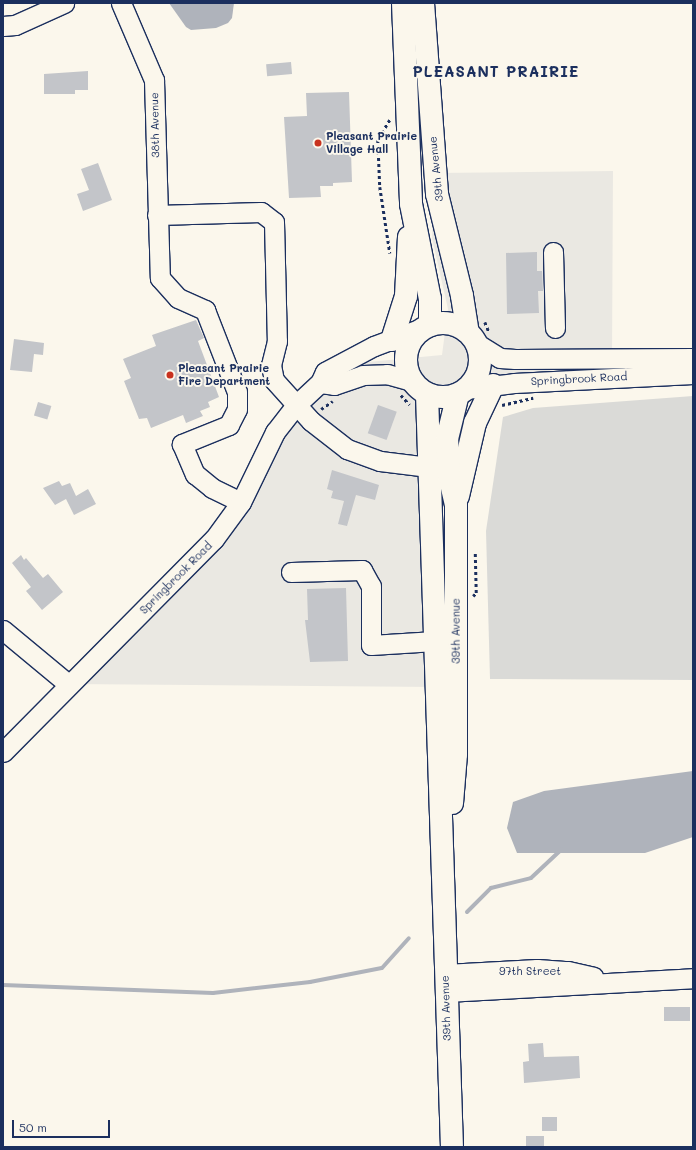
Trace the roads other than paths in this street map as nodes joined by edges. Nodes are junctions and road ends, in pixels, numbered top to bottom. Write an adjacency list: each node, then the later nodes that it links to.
1 (64, 3): 5 (street)
2 (121, 3): 7 (street, 38th Avenue)
3 (403, 3): 6 (main road)
4 (423, 3): 11 (main road, 39th Avenue)
5 (3, 26)
6 (411, 204): 9 (main road); 12 (main road)
7 (157, 215): 19 (street); 21 (street, 38th Avenue)
8 (553, 252): 10 (street)
9 (426, 327): 11 (main road); 12 (street, Springbrook Road); 17 (main road)
10 (555, 328)
11 (480, 332): 13 (street, Springbrook Road); 18 (main road)
12 (392, 340): 15 (street, Springbrook Road)
13 (693, 358)
14 (693, 374): 16 (street, Springbrook Road)
15 (320, 383): 17 (street); 19 (street, Springbrook Road)
16 (493, 386): 18 (street, Springbrook Road); 22 (main road)
17 (412, 389): 18 (main road); 20 (main road, 39th Avenue)
18 (462, 392): 22 (main road, 39th Avenue)
19 (296, 405): 20 (street); 21 (street, Springbrook Road)
20 (428, 467): 25 (main road, 39th Avenue)
21 (241, 502): 26 (street, Springbrook Road)
22 (456, 505): 28 (main road, 39th Avenue)
23 (291, 572): 25 (street)
24 (3, 630): 26 (street)
25 (435, 641): 28 (main road, 39th Avenue)
26 (68, 684): 27 (street, Springbrook Road)
27 (3, 752)
28 (442, 869): 30 (main road, 39th Avenue)
29 (693, 978): 30 (street, 97th Street)
30 (445, 983): 31 (main road, 39th Avenue)
31 (452, 1147)

